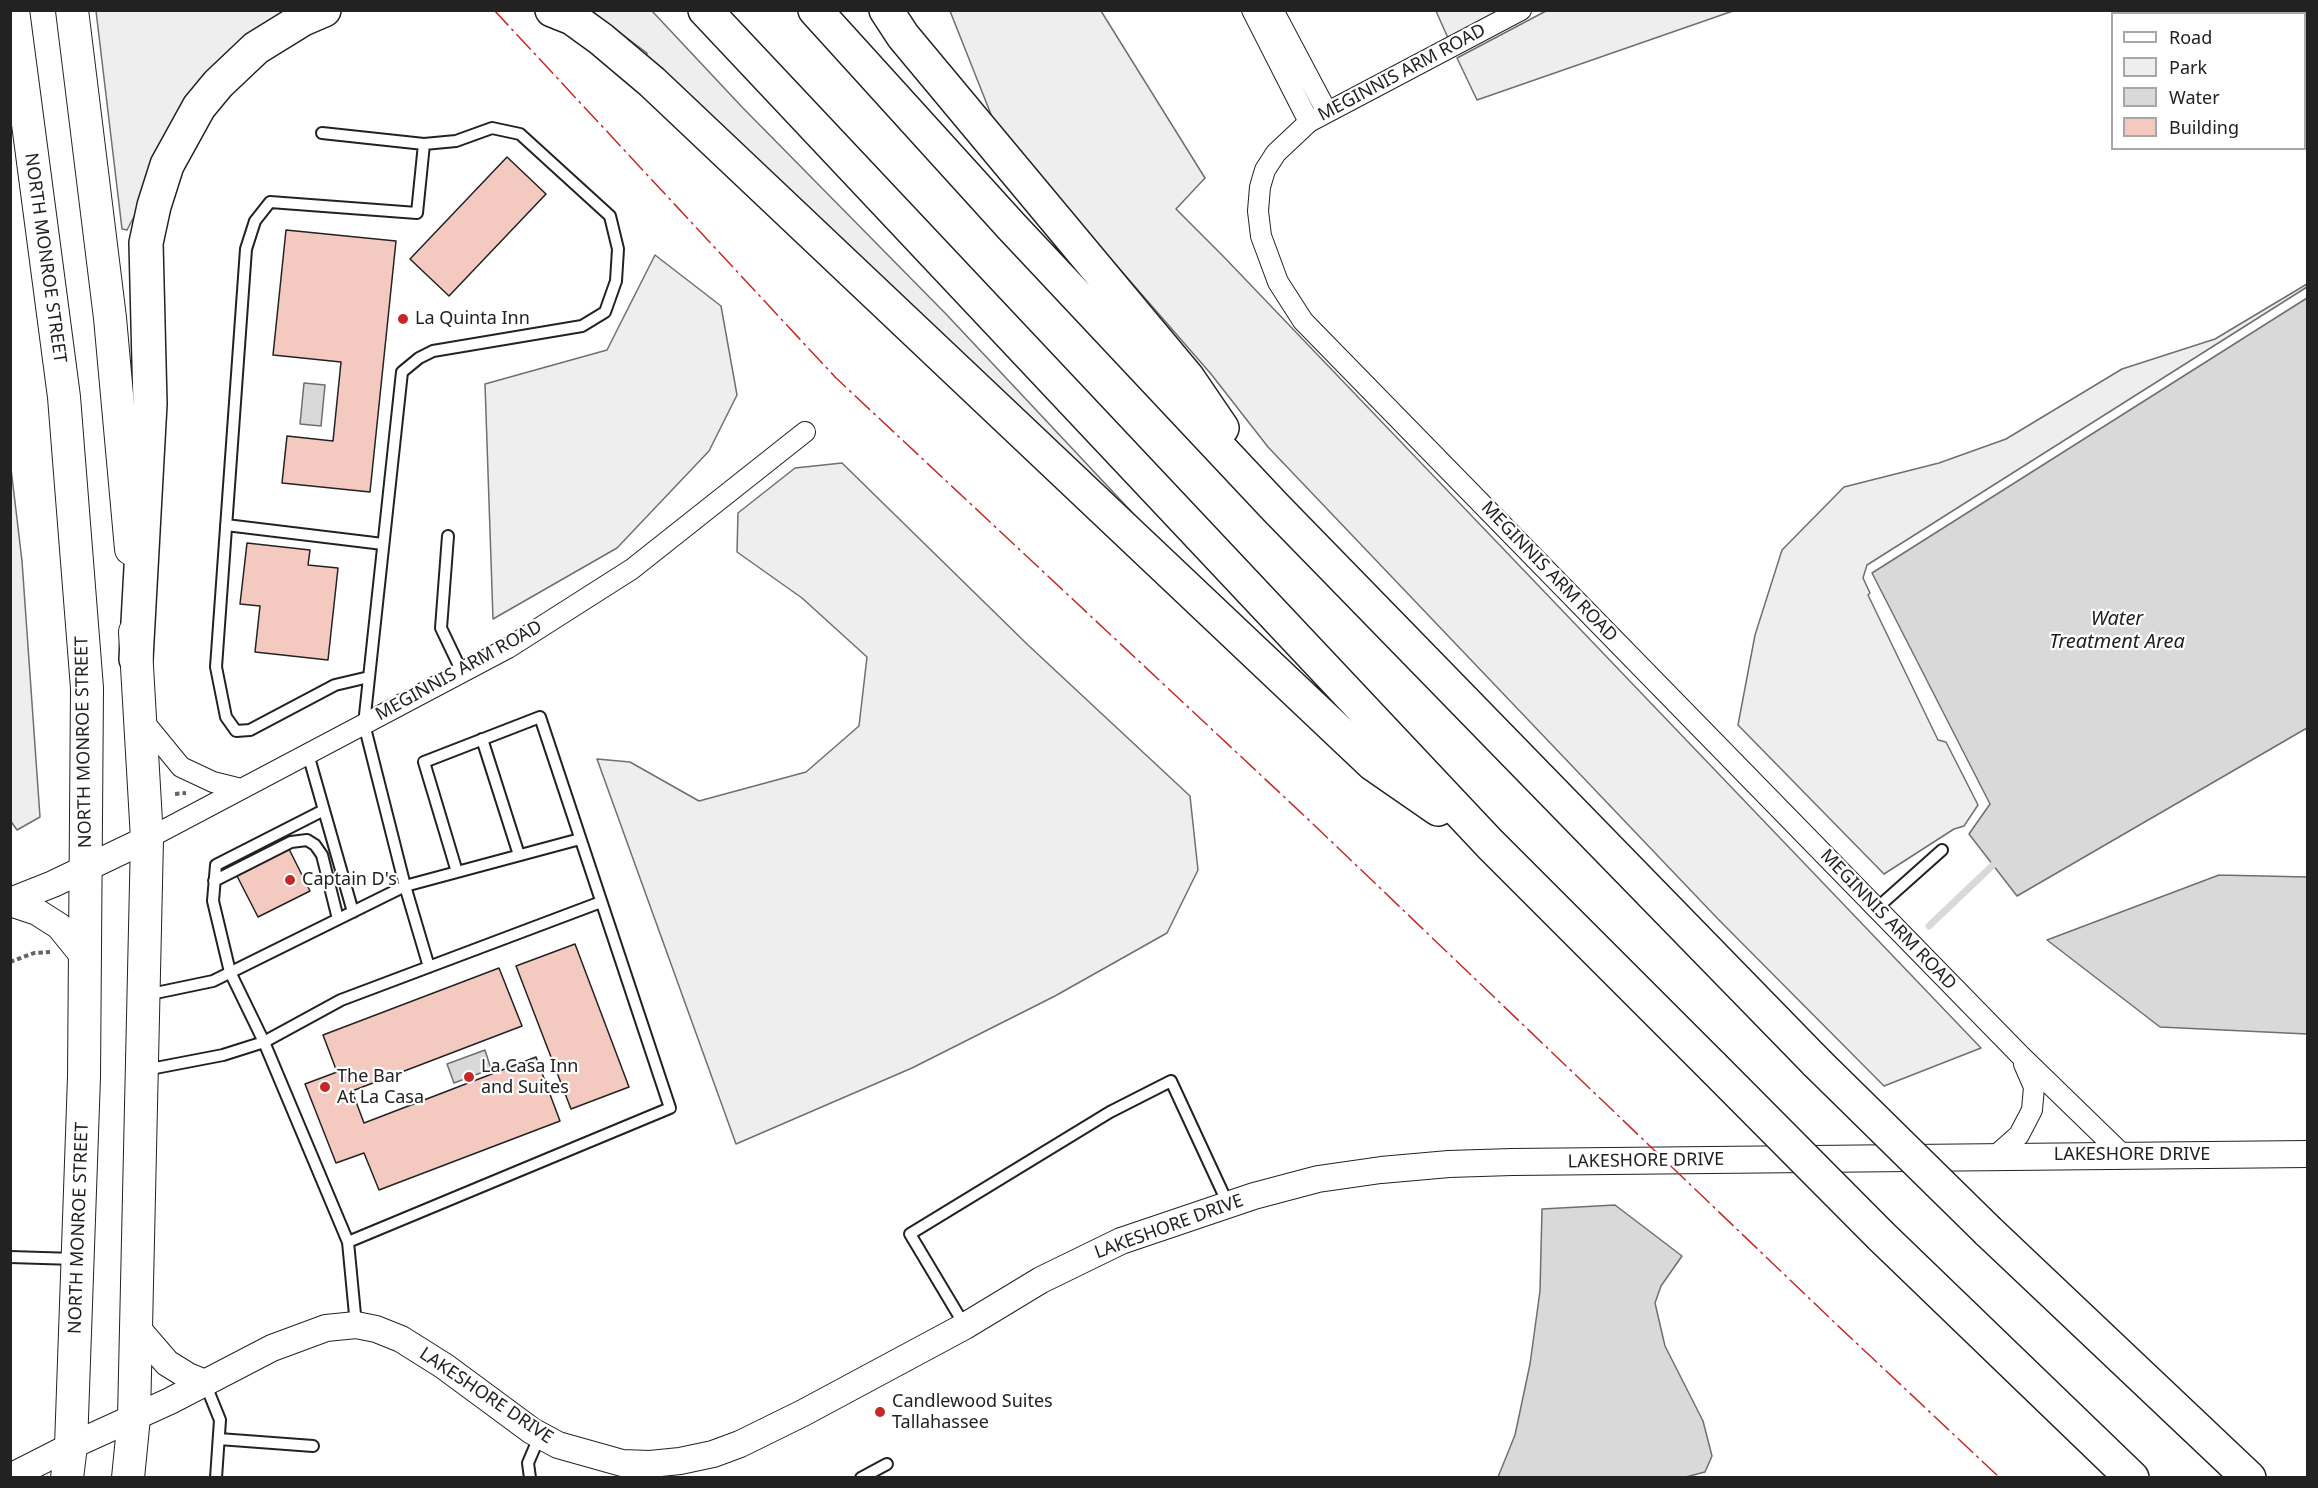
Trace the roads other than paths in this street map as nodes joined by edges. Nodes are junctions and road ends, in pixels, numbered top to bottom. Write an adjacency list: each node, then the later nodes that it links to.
1 (13, 10): 34 (main road, NORTH MONROE STREET)
2 (72, 10): 20 (main road)
3 (324, 10): 20 (highway)
4 (552, 10): 31 (highway)
5 (705, 10): 31 (highway)
6 (815, 10): 16 (highway)
7 (886, 10): 16 (highway)
8 (1252, 10): 12 (street)
9 (1274, 10): 11 (street)
10 (1521, 10): 11 (street, MEGINNIS ARM ROAD)
11 (1327, 112): 12 (street, MEGINNIS ARM ROAD)
12 (1309, 122): 40 (street, MEGINNIS ARM ROAD)
13 (322, 133): 14 (lane)
14 (424, 144): 17 (lane); 19 (lane)
15 (805, 432): 21 (street, MEGINNIS ARM ROAD)
16 (1275, 507): 74 (highway, bridge)
17 (226, 525): 19 (lane); 22 (lane)
18 (448, 536): 21 (lane)
19 (383, 544): 22 (lane)
20 (136, 658): 23 (main road)
21 (462, 672): 24 (street, MEGINNIS ARM ROAD)
22 (369, 677): 24 (lane)
23 (140, 716): 27 (street); 29 (main road)
24 (364, 724): 26 (street, MEGINNIS ARM ROAD); 37 (lane)
25 (482, 740): 30 (lane); 33 (lane); 35 (lane)
26 (308, 754): 27 (street, MEGINNIS ARM ROAD); 28 (lane)
27 (241, 789): 29 (street, MEGINNIS ARM ROAD)
28 (324, 810): 36 (lane); 41 (lane)
29 (147, 838): 34 (street, MEGINNIS ARM ROAD); 46 (main road)
30 (580, 839): 33 (lane); 39 (lane)
31 (1490, 844): 73 (highway, bridge)
32 (1942, 850): 40 (lane)
33 (519, 855): 35 (lane)
34 (86, 868): 38 (street, MEGINNIS ARM ROAD); 43 (main road, NORTH MONROE STREET)
35 (457, 872): 37 (lane)
36 (214, 881): 42 (lane); 45 (lane)
37 (405, 886): 41 (lane); 44 (lane)
38 (10, 902): 43 (street)
39 (601, 902): 44 (lane); 54 (lane)
40 (1877, 908): 48 (street, MEGINNIS ARM ROAD)
41 (353, 912): 42 (lane)
42 (338, 919): 45 (lane)
43 (71, 955): 56 (main road, NORTH MONROE STREET)
44 (429, 967): 47 (lane)
45 (230, 972): 46 (lane); 47 (lane)
46 (143, 996): 49 (main road)
47 (264, 1042): 49 (lane); 54 (lane)
48 (2021, 1056): 51 (street, MEGINNIS ARM ROAD); 52 (street)
49 (142, 1071): 59 (main road)
50 (2307, 1154): 51 (street, LAKESHORE DRIVE)
51 (2123, 1155): 52 (street, LAKESHORE DRIVE)
52 (1994, 1157): 53 (street, LAKESHORE DRIVE)
53 (1228, 1204): 58 (street, LAKESHORE DRIVE); 58 (lane)
54 (348, 1242): 57 (lane)
55 (10, 1257): 56 (lane)
56 (78, 1259): 64 (main road, NORTH MONROE STREET)
57 (356, 1325): 60 (street, LAKESHORE DRIVE); 62 (street, LAKESHORE DRIVE)
58 (964, 1326): 62 (street, LAKESHORE DRIVE)
59 (136, 1327): 60 (street); 61 (main road)
60 (205, 1383): 61 (street, LAKESHORE DRIVE); 63 (lane)
61 (134, 1417): 64 (street, LAKESHORE DRIVE); 69 (main road)
62 (540, 1435): 71 (lane)
63 (219, 1439): 65 (lane); 70 (lane)
64 (71, 1446): 67 (street, LAKESHORE DRIVE); 68 (main road, NORTH MONROE STREET)
65 (313, 1446)
66 (887, 1464): 72 (lane)
67 (10, 1477)
68 (67, 1478)
69 (128, 1478)
70 (216, 1478)
71 (530, 1478)
72 (861, 1478)
73 (2132, 1478)
74 (2249, 1478)

